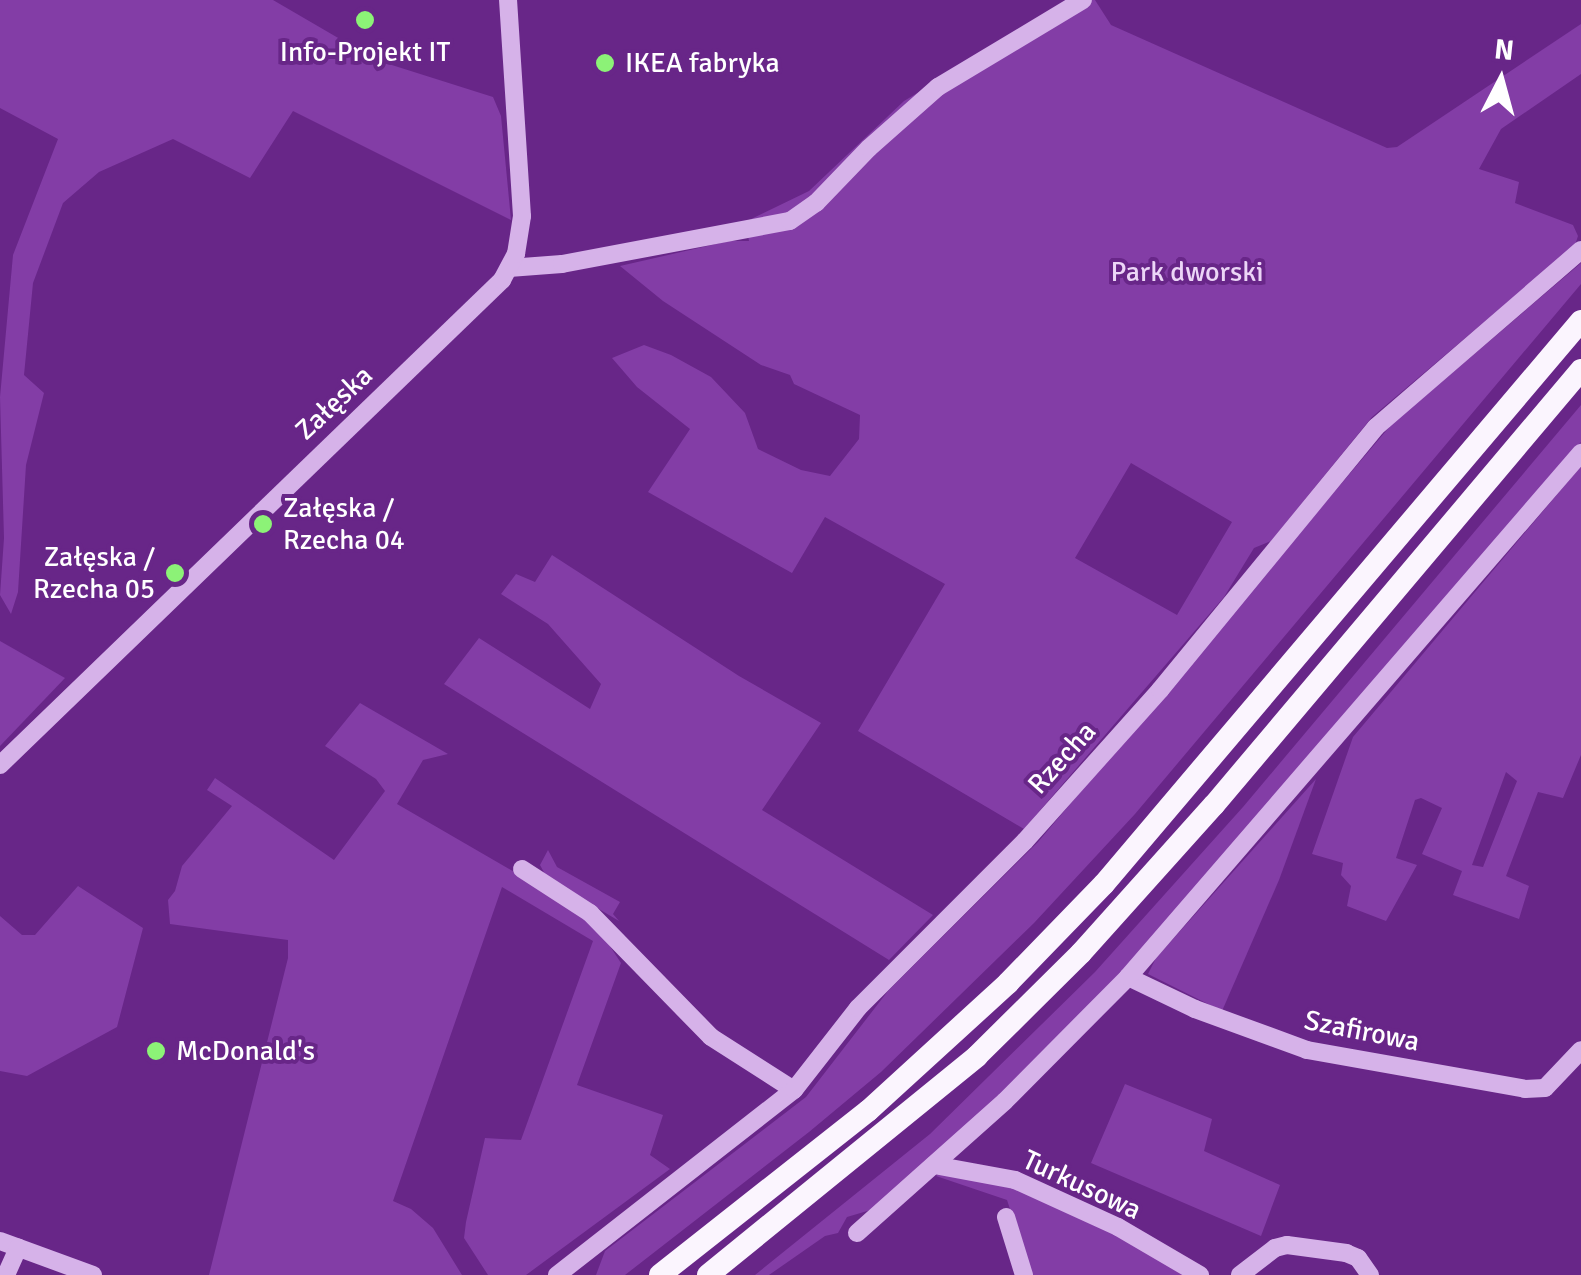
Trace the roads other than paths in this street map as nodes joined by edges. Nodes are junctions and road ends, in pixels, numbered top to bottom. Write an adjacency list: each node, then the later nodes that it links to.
1 (508, 0): 4 (street, Załęska)
2 (1083, 0): 4 (street)
3 (1581, 250): 12 (street, Rzecha)
4 (510, 268): 8 (street, Załęska)
5 (1581, 321): 21 (main road)
6 (1581, 370): 22 (main road)
7 (1581, 453): 10 (street)
8 (0, 765)
9 (522, 869): 12 (street)
10 (1128, 977): 11 (street, Szafirowa); 13 (street)
11 (1581, 1050)
12 (794, 1090): 20 (street, Rzecha)
13 (934, 1165): 15 (street); 24 (street, Turkusowa)
14 (1006, 1217): 23 (street)
15 (857, 1233)
16 (9, 1245): 17 (street); 18 (street)
17 (40, 1266): 19 (street)
18 (6, 1275)
19 (93, 1275)
20 (557, 1275)
21 (660, 1275)
22 (708, 1275)
23 (1024, 1275)
24 (1200, 1275)
25 (1240, 1275): 26 (street)
26 (1370, 1275)

